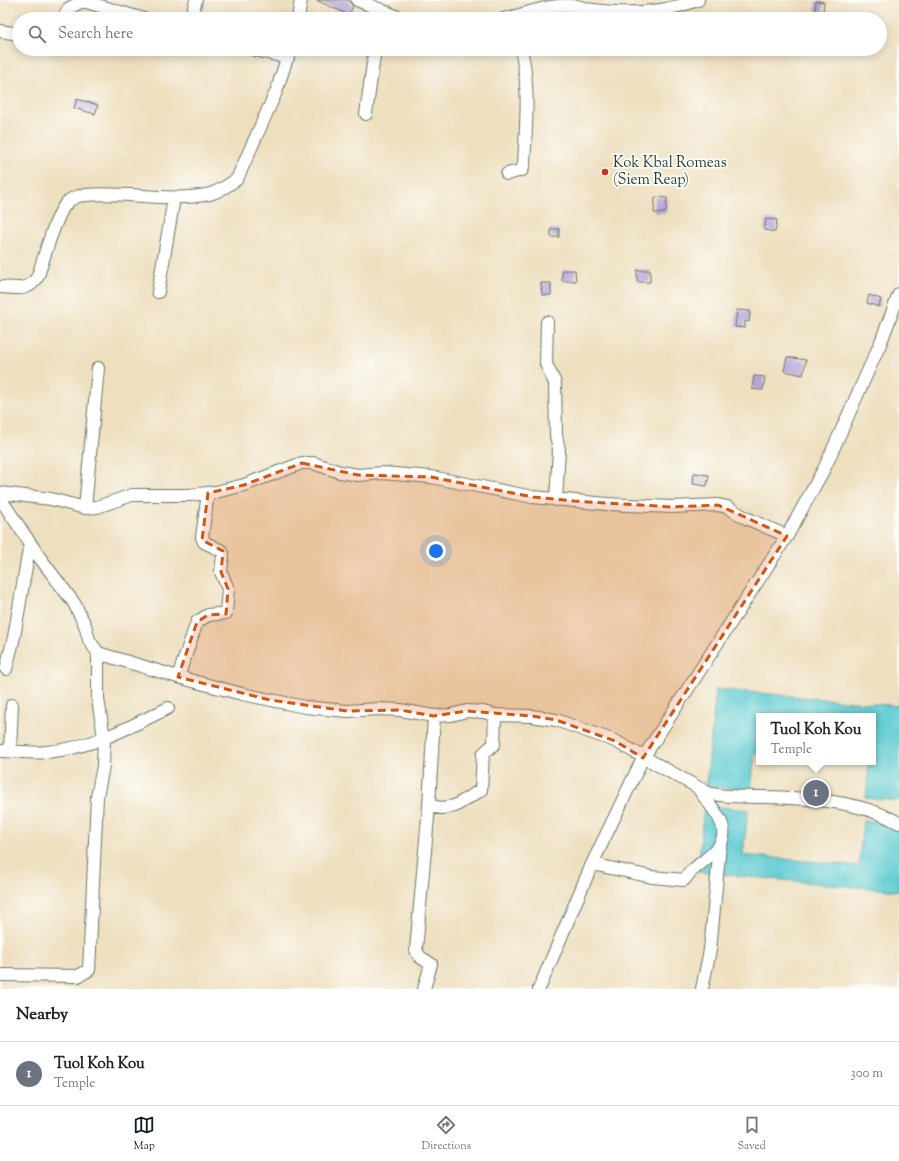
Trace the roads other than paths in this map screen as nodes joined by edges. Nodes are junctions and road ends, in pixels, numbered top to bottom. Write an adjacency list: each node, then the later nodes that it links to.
1 (196, 0): 7 (street)
2 (302, 0): 8 (street)
3 (357, 0): 9 (street)
4 (698, 0): 14 (street)
5 (67, 12): 6 (street)
6 (122, 12)
7 (193, 12)
8 (299, 12)
9 (375, 12)
10 (536, 12): 11 (street)
11 (611, 12)
12 (611, 12): 13 (street)
13 (659, 12)
14 (659, 12)
15 (0, 31): 16 (street)
16 (12, 33)
17 (288, 56): 22 (street)
18 (374, 56): 20 (street)
19 (523, 56): 21 (street)
20 (366, 114)
21 (507, 174)
22 (174, 198): 23 (street); 24 (street)
23 (0, 288)
24 (158, 292)
25 (899, 294): 33 (street)
26 (546, 322): 31 (street)
27 (98, 368): 32 (street)
28 (0, 493): 32 (street)
29 (208, 493): 31 (street); 32 (street); 37 (street)
30 (0, 498): 34 (street)
31 (556, 500): 33 (street)
32 (85, 508)
33 (787, 536): 44 (street)
34 (30, 543): 35 (street); 36 (street)
35 (98, 653): 37 (street); 42 (street)
36 (6, 669)
37 (178, 677): 41 (street)
38 (12, 705): 43 (street)
39 (168, 708): 42 (street)
40 (495, 715): 41 (street); 44 (street); 46 (street)
41 (434, 716): 46 (street)
42 (104, 738): 43 (street); 50 (street)
43 (5, 751)
44 (643, 758): 45 (street); 49 (street)
45 (697, 787): 47 (street); 48 (street)
46 (429, 806): 51 (street)
47 (899, 823)
48 (720, 845): 49 (street); 53 (street)
49 (592, 864): 52 (street)
50 (0, 974)
51 (424, 989)
52 (539, 989)
53 (702, 989)

